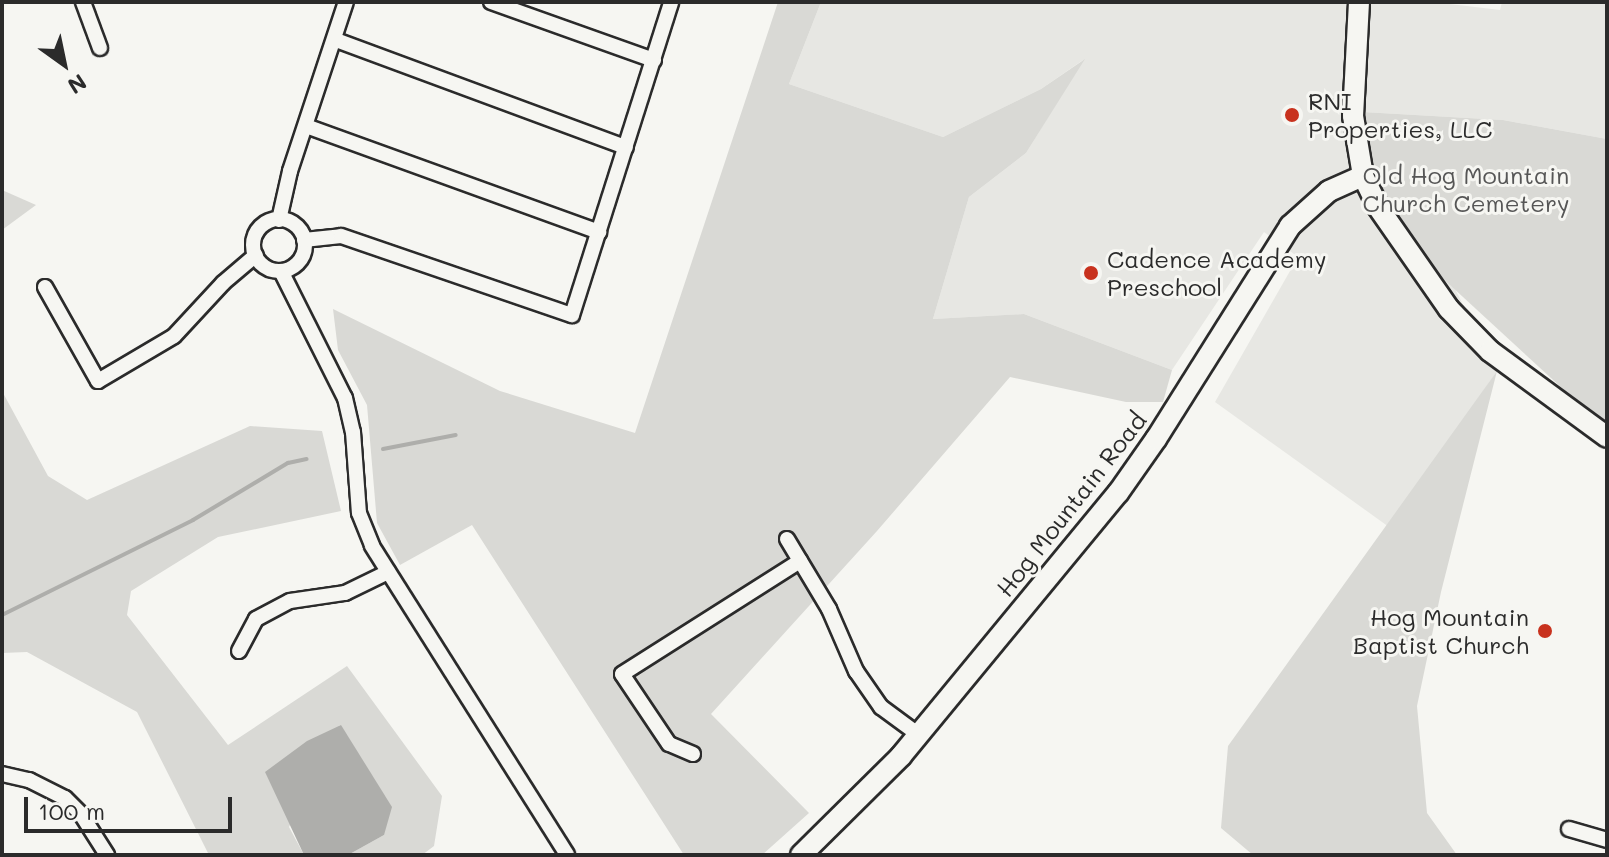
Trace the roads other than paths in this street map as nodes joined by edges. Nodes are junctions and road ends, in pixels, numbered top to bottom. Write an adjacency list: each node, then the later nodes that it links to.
1 (83, 2): 7 (street)
2 (346, 2): 6 (street)
3 (491, 2): 8 (street)
4 (671, 2): 8 (street)
5 (1359, 2): 11 (street)
6 (336, 40): 9 (street); 10 (street)
7 (100, 48)
8 (654, 60): 10 (street)
9 (306, 126): 12 (street); 13 (street)
10 (626, 147): 13 (street)
11 (1363, 176): 18 (street); 23 (street, Hog Mountain Road)
12 (279, 220): 14 (street); 15 (street)
13 (599, 232): 14 (street)
14 (304, 240): 16 (street)
15 (256, 255): 16 (street); 17 (street)
16 (281, 271): 21 (street)
17 (45, 287)
18 (1607, 437)
19 (787, 539): 20 (street)
20 (800, 561): 23 (street); 24 (street)
21 (388, 572): 22 (street); 29 (street)
22 (239, 651)
23 (919, 735): 30 (street, Hog Mountain Road)
24 (693, 754)
25 (2, 774): 28 (street)
26 (1569, 829): 27 (street)
27 (1607, 840)
28 (107, 855)
29 (567, 855)
30 (801, 855)

